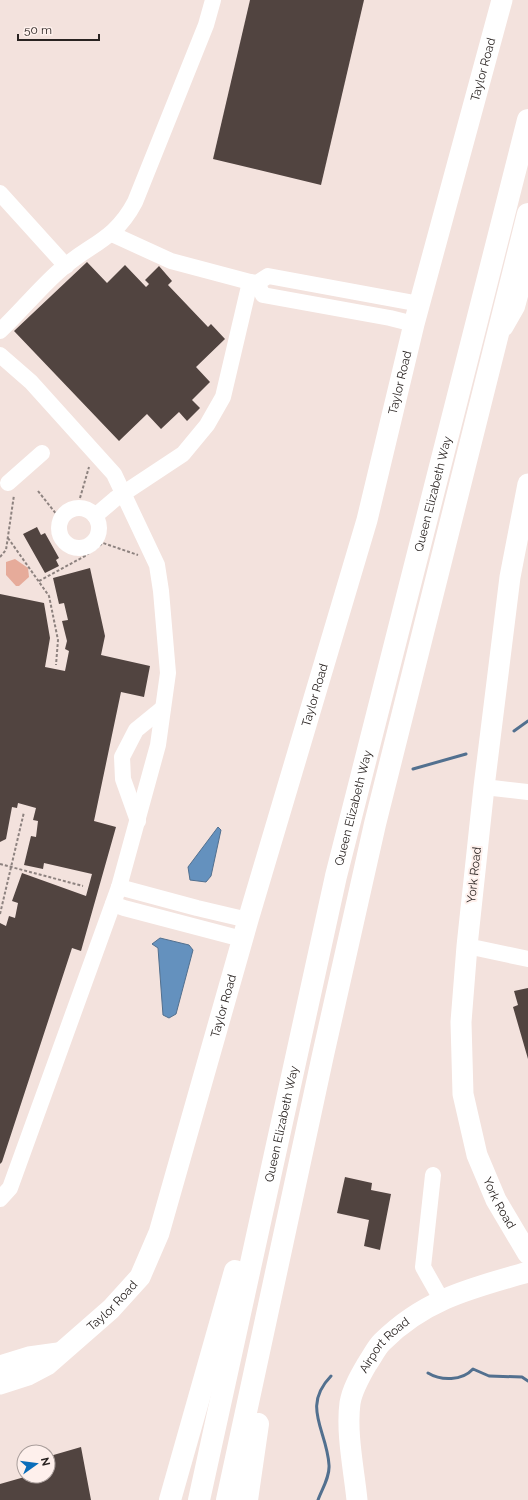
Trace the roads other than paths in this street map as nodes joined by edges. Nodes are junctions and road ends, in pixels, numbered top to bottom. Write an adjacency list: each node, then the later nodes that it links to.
1 (213, 0): 6 (street)
2 (502, 0): 10 (main road, Taylor Road)
3 (528, 120): 30 (highway, Queen Elizabeth Way)
4 (0, 193): 7 (street)
5 (528, 214): 13 (highway)
6 (112, 234): 7 (street); 9 (street)
7 (66, 266): 12 (street)
8 (528, 266): 13 (street)
9 (253, 282): 10 (street); 11 (street); 18 (street)
10 (420, 304): 11 (main road, Taylor Road)
11 (414, 324): 26 (main road, Taylor Road)
12 (0, 331)
13 (495, 347): 31 (highway)
14 (0, 355): 18 (street)
15 (42, 453): 17 (street)
16 (528, 484): 21 (main road, York Road)
17 (11, 488)
18 (124, 494): 19 (street); 20 (street)
19 (96, 516): 19 (street)
20 (163, 708): 23 (street); 23 (street)
21 (484, 787): 22 (street); 28 (main road, York Road)
22 (528, 792)
23 (138, 821): 24 (street)
24 (119, 887): 25 (street); 26 (street)
25 (113, 904): 27 (street); 33 (street)
26 (248, 920): 27 (main road, Taylor Road)
27 (242, 939): 37 (main road, Taylor Road)
28 (466, 946): 29 (street); 34 (main road, York Road)
29 (528, 959)
30 (303, 1027): 40 (highway); 41 (highway, Queen Elizabeth Way)
31 (323, 1055): 42 (highway); 43 (highway)
32 (433, 1175): 36 (street)
33 (0, 1199)
34 (528, 1254)
35 (528, 1272): 36 (main road, Airport Road)
36 (441, 1299): 44 (main road, Airport Road)
37 (58, 1353): 38 (main road); 39 (main road, Taylor Road)
38 (0, 1366)
39 (0, 1384)
40 (170, 1500)
41 (199, 1500)
42 (227, 1500)
43 (247, 1500)
44 (357, 1500)

